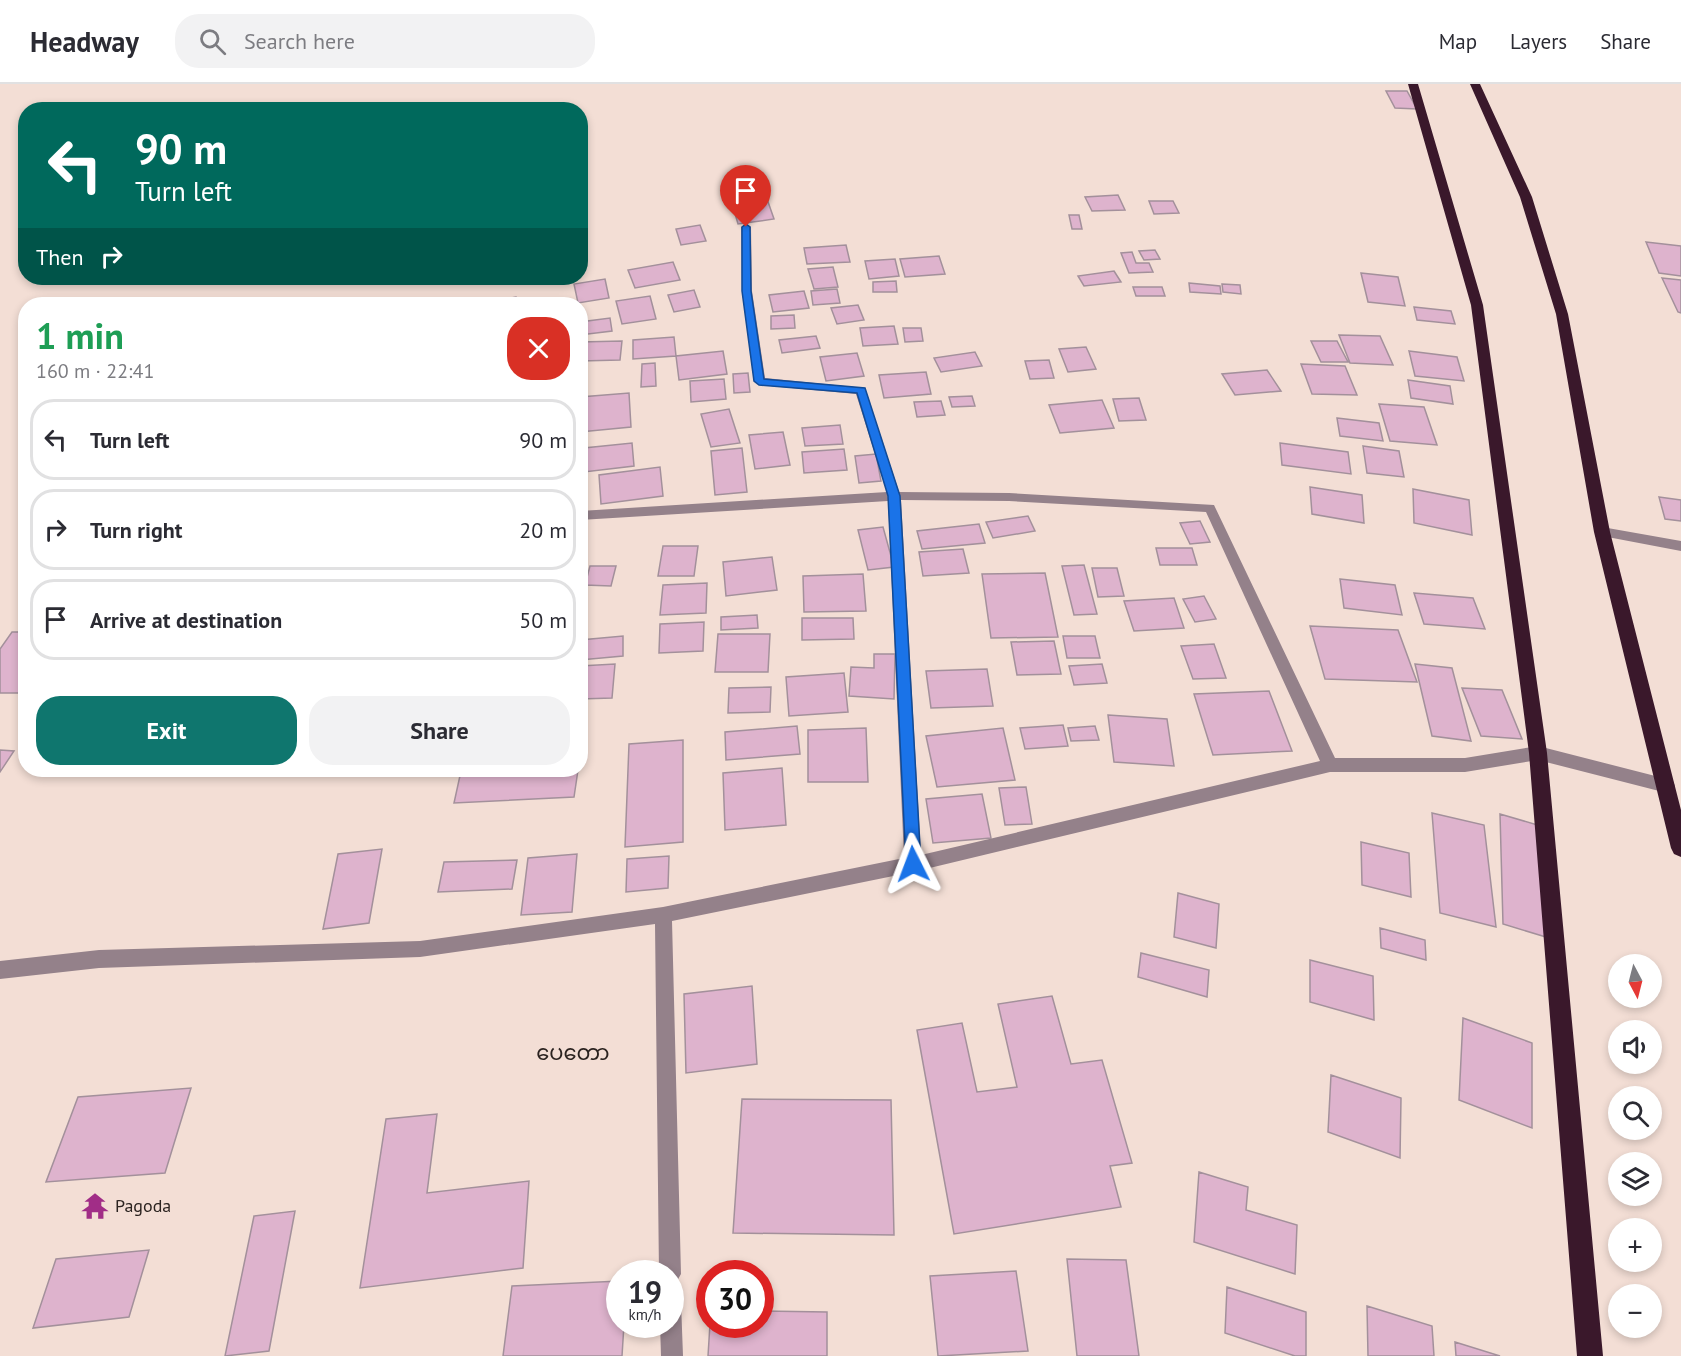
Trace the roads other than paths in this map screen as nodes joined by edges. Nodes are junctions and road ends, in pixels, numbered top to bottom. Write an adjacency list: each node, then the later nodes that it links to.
1 (1413, 84): 8 (highway)
2 (1475, 84): 6 (highway)
3 (746, 227): 4 (street)
4 (894, 496): 5 (street); 9 (street); 12 (street)
5 (588, 515)
6 (1602, 532): 7 (street); 10 (highway)
7 (1681, 546)
8 (1538, 753): 9 (street); 10 (street); 18 (highway)
9 (1330, 765): 12 (street)
10 (1667, 786): 11 (highway)
11 (1681, 848)
12 (913, 864): 13 (street)
13 (663, 915): 14 (street); 15 (street)
14 (0, 970)
15 (670, 1260)
16 (671, 1338): 17 (street)
17 (672, 1356)
18 (1590, 1356)

